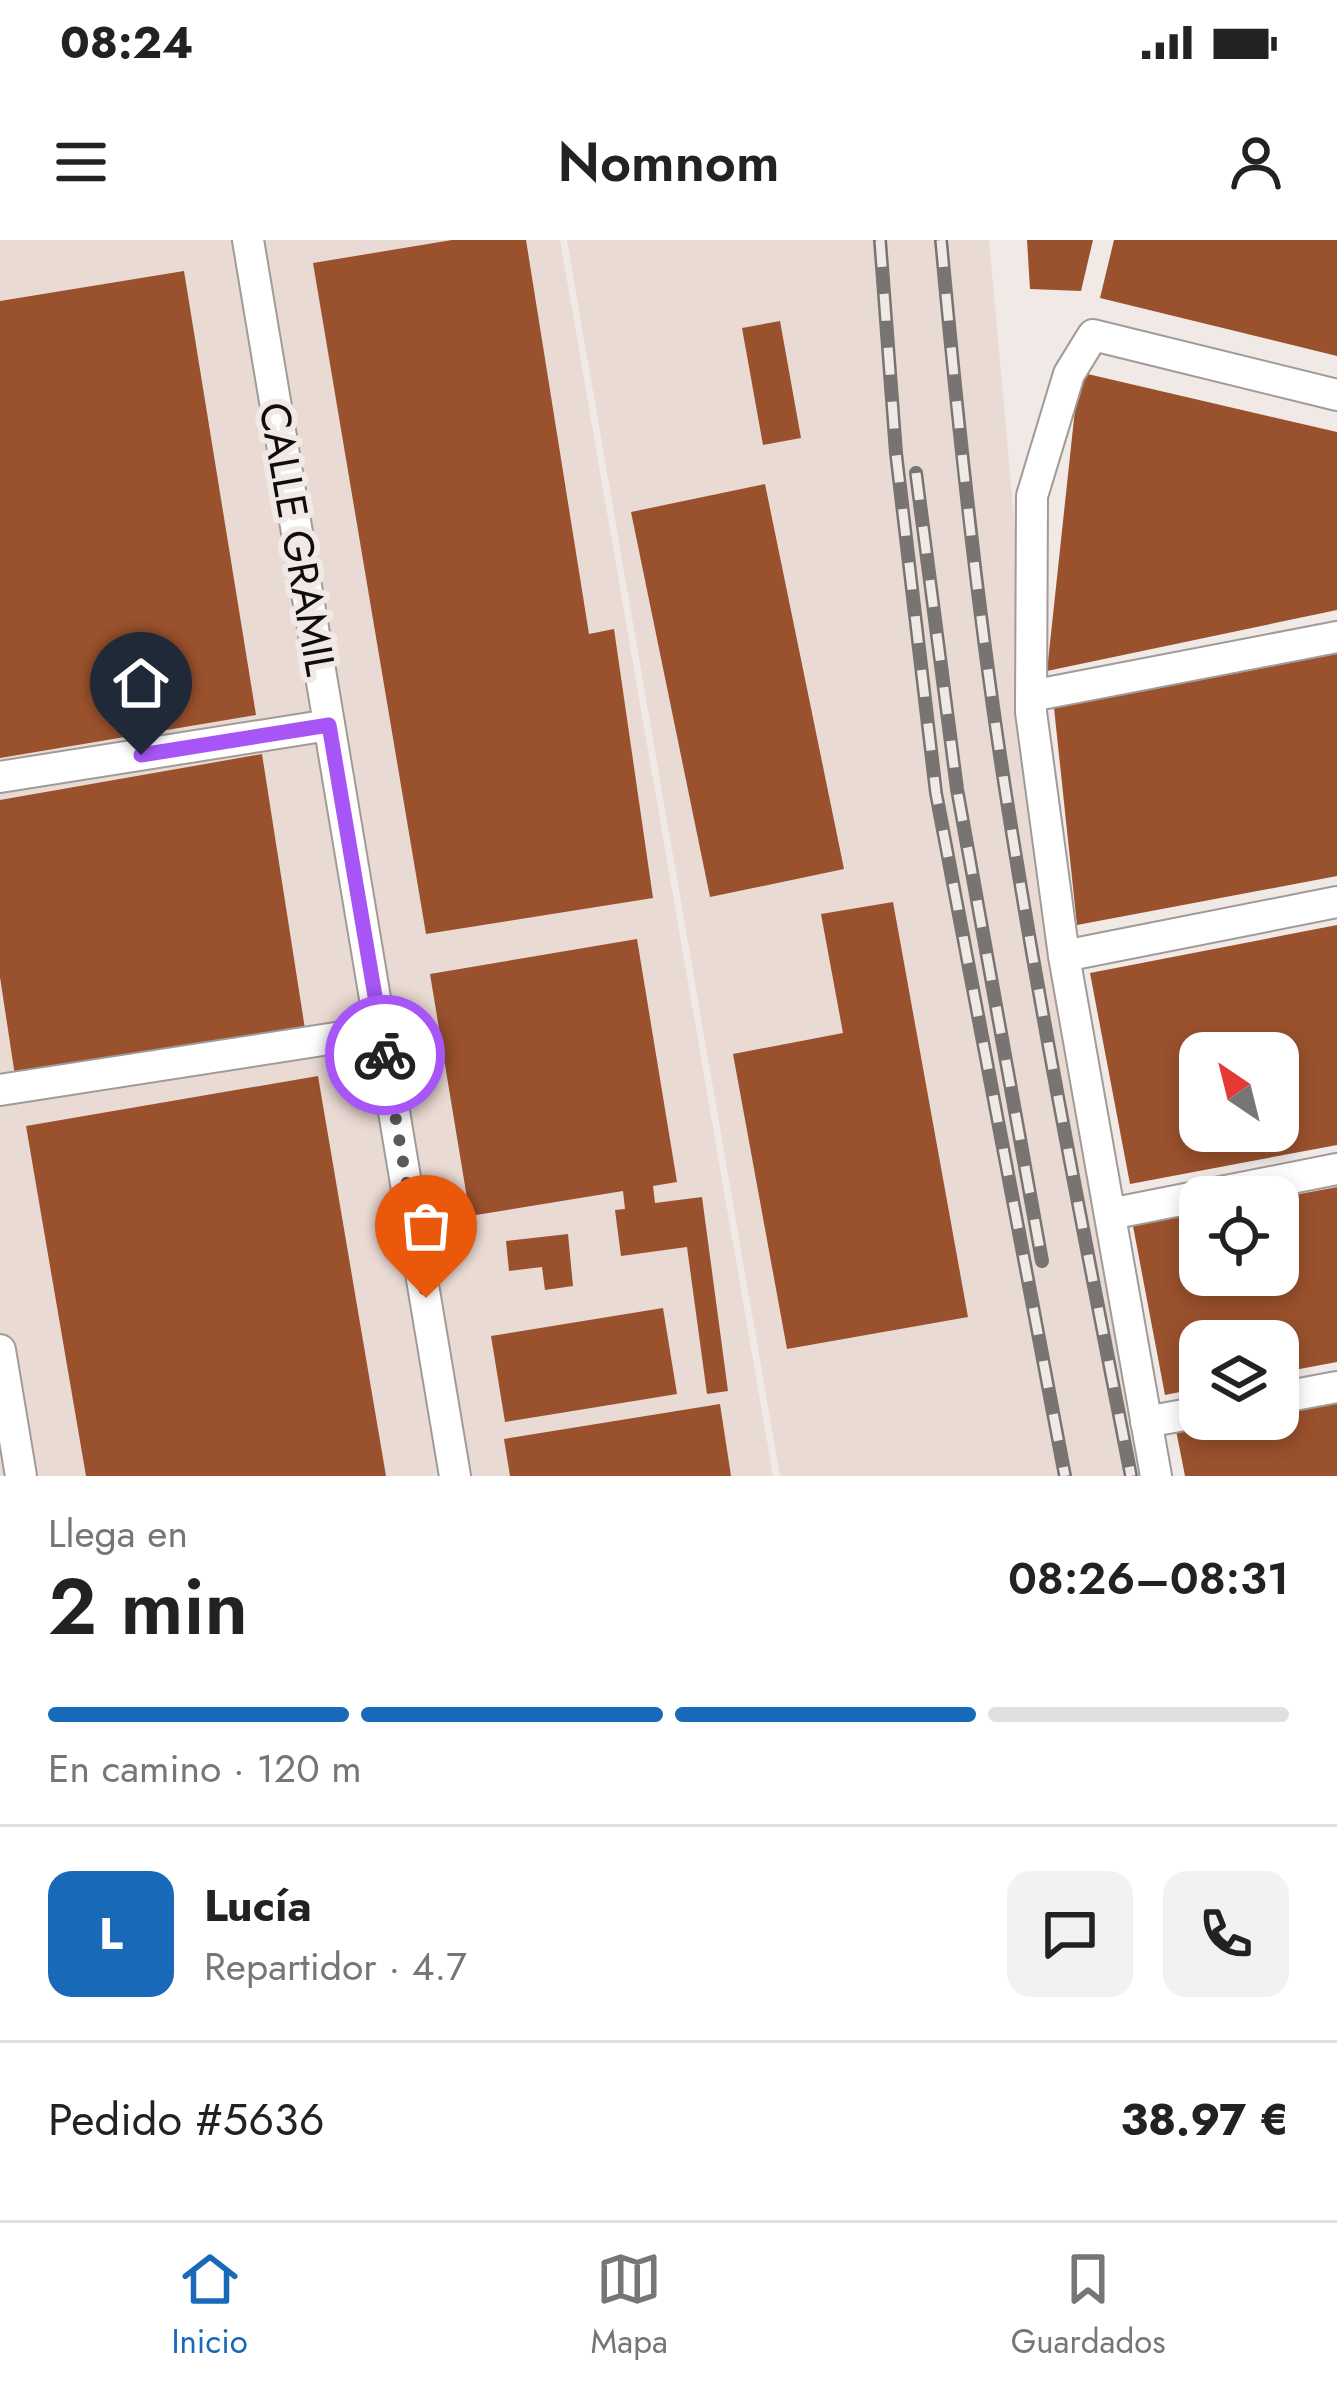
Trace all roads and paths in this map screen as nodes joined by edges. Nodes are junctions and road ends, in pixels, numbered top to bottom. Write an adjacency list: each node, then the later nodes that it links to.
1 (248, 240): 5 (street, CALLE GRAMIL)
2 (1337, 395): 4 (street)
3 (1337, 637): 4 (street)
4 (1031, 696): 8 (street)
5 (329, 725): 6 (street); 9 (street, CALLE GRAMIL)
6 (0, 778)
7 (1337, 902): 8 (street)
8 (1064, 956): 12 (street)
9 (381, 1030): 10 (street); 20 (street, CALLE GRAMIL)
10 (0, 1090)
11 (1337, 1169): 12 (street)
12 (1110, 1214): 17 (street)
13 (0, 1350): 18 (street)
14 (1337, 1387): 15 (street)
15 (1299, 1394)
16 (1179, 1416): 17 (street)
17 (1146, 1422): 21 (street)
18 (7, 1438): 19 (street)
19 (21, 1476)
20 (455, 1476)
21 (1156, 1476)

